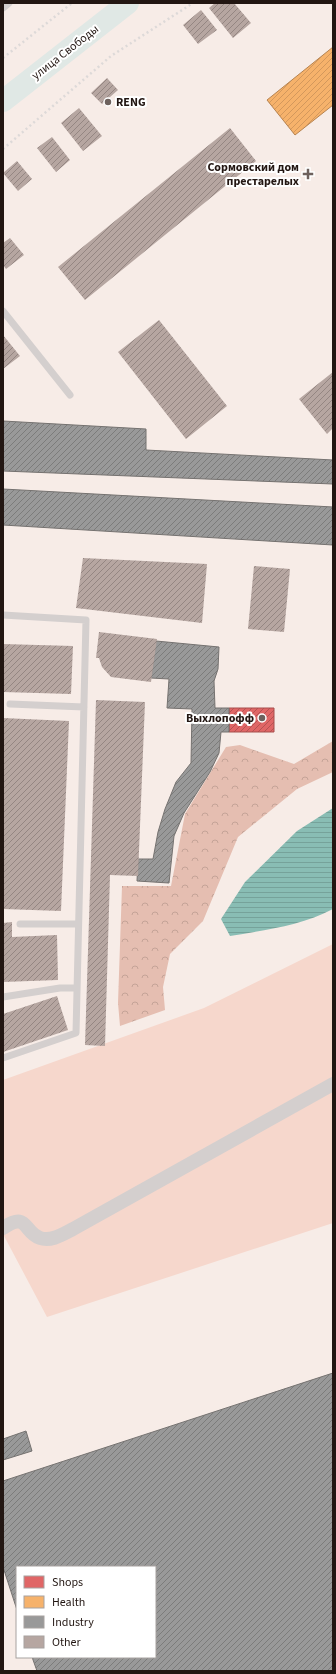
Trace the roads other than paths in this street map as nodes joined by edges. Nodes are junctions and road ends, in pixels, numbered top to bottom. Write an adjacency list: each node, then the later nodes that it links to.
1 (9, 3): 3 (lane)
2 (128, 3): 4 (main road, улица Свободы)
3 (3, 8)
4 (3, 101)
5 (3, 311): 6 (lane)
6 (70, 395)
7 (3, 615): 9 (lane)
8 (10, 704): 9 (lane)
9 (84, 707): 11 (lane)
10 (20, 924): 11 (lane)
11 (78, 924): 12 (lane)
12 (77, 988): 13 (lane); 14 (lane)
13 (3, 997)
14 (3, 1058)
15 (333, 1084): 16 (street)
16 (3, 1228)

